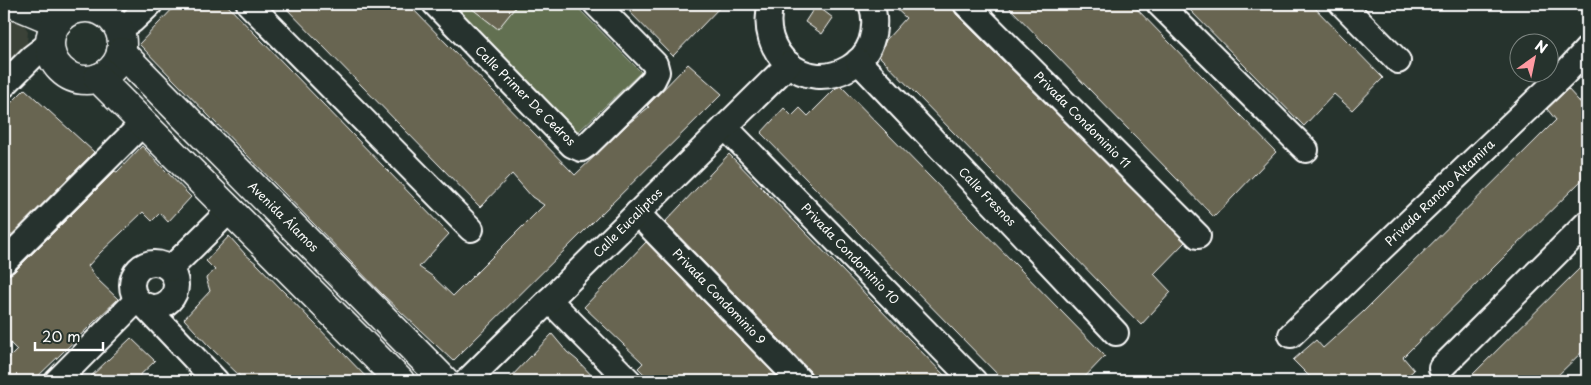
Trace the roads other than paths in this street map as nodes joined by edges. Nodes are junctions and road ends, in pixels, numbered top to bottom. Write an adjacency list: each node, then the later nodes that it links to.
1 (14, 4): 11 (street)
2 (150, 4): 12 (street)
3 (249, 4): 25 (street)
4 (435, 4): 5 (street, Calle Primer De Cedros)
5 (596, 4)
6 (771, 4): 16 (street)
7 (871, 4): 14 (street)
8 (966, 4): 26 (street, Privada Condominio 11)
9 (1159, 4): 21 (street)
10 (1342, 4): 15 (street)
11 (54, 33): 12 (street); 17 (street); 18 (street)
12 (120, 40): 17 (street); 37 (street, Avenida Álamos)
13 (1587, 50): 32 (street, Privada Rancho Altamira)
14 (858, 61): 16 (street); 31 (street, Calle Fresnos)
15 (1398, 61)
16 (789, 64): 20 (street, Calle Eucaliptos)
17 (98, 78): 19 (street)
18 (4, 85)
19 (143, 123): 22 (street); 27 (street)
20 (725, 126): 23 (street, Calle Eucaliptos); 41 (street, Privada Condominio 10)
21 (1306, 150)
22 (230, 210): 28 (street); 36 (street)
23 (637, 214): 29 (street, Calle Eucaliptos); 40 (street, Privada Condominio 9)
24 (1587, 223): 33 (street)
25 (471, 229)
26 (1198, 236)
27 (4, 262)
28 (170, 269): 30 (street); 30 (street)
29 (549, 300): 38 (street, Calle Eucaliptos); 39 (street)
30 (141, 303): 34 (street); 35 (street)
31 (1116, 333)
32 (1291, 335)
33 (1440, 368)
34 (57, 381)
35 (216, 381)
36 (400, 381)
37 (445, 381)
38 (467, 381)
39 (629, 381)
40 (800, 381)
41 (974, 381)

